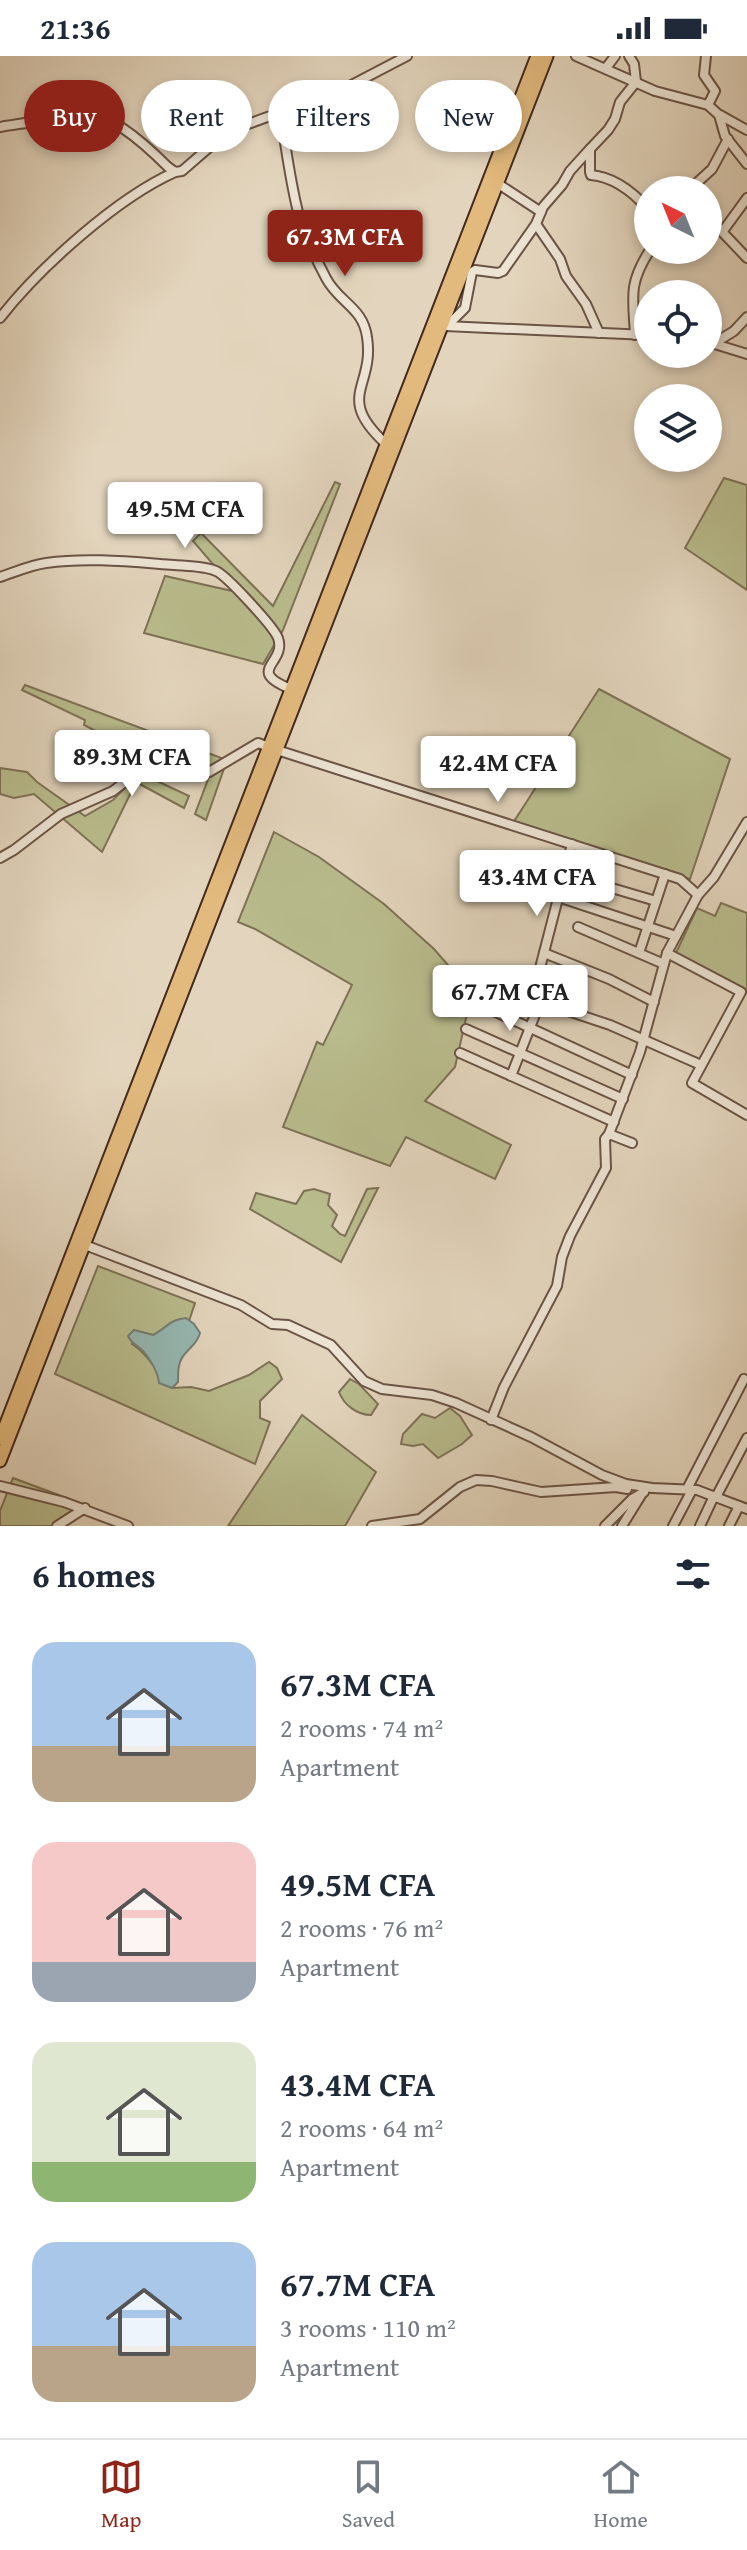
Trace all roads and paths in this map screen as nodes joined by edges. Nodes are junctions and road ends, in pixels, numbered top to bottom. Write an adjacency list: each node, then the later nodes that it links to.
1 (407, 56): 9 (street)
2 (537, 56): 39 (highway)
3 (547, 56): 22 (highway)
4 (576, 56): 8 (street)
5 (615, 56): 8 (street)
6 (629, 56): 10 (street)
7 (706, 56): 11 (street)
8 (606, 68): 10 (street)
9 (361, 80)
10 (636, 82): 11 (street); 17 (street)
11 (708, 105): 12 (street)
12 (719, 115): 15 (street); 16 (street)
13 (268, 117): 20 (street)
14 (0, 127): 20 (street)
15 (747, 130)
16 (728, 139): 19 (street); 21 (street)
17 (590, 149): 23 (street); 25 (street)
18 (287, 152): 39 (street)
19 (747, 164)
20 (175, 172): 32 (street)
21 (704, 176)
22 (497, 183): 25 (street); 33 (highway)
23 (634, 197)
24 (747, 198): 27 (street)
25 (541, 212): 26 (street)
26 (536, 224): 33 (street); 34 (street)
27 (723, 231): 28 (street)
28 (747, 258)
29 (641, 264): 30 (street)
30 (634, 308)
31 (747, 317): 36 (street)
32 (0, 318)
33 (444, 326): 34 (street); 42 (highway)
34 (599, 333): 35 (street)
35 (634, 335)
36 (722, 337)
37 (722, 346): 38 (street)
38 (747, 354)
39 (386, 444): 41 (highway)
40 (0, 577): 41 (street)
41 (291, 689): 42 (highway)
42 (273, 749): 44 (street); 45 (street); 75 (highway); 79 (highway)
43 (747, 822): 48 (street)
44 (572, 844): 46 (street); 47 (street)
45 (0, 858)
46 (564, 874): 49 (street); 50 (street)
47 (665, 874): 48 (street); 50 (street)
48 (698, 895): 53 (street)
49 (558, 897): 51 (street); 54 (street)
50 (656, 901): 51 (street)
51 (647, 926): 53 (street); 55 (street)
52 (578, 927): 55 (street)
53 (676, 936): 56 (street)
54 (544, 953): 60 (street); 61 (street)
55 (639, 953): 57 (street)
56 (667, 953): 57 (street); 58 (street)
57 (664, 964): 61 (street)
58 (744, 994): 67 (street)
59 (472, 1001): 62 (street)
60 (540, 1002): 62 (street); 64 (street)
61 (654, 1002): 64 (street)
62 (530, 1028): 66 (street); 68 (street)
63 (466, 1029): 66 (street)
64 (644, 1038): 67 (street); 68 (street)
65 (460, 1053): 69 (street)
66 (520, 1053): 69 (street); 70 (street)
67 (701, 1065): 71 (street)
68 (632, 1075): 70 (street)
69 (511, 1076): 72 (street)
70 (623, 1099): 72 (street)
71 (747, 1115)
72 (614, 1122): 73 (street)
73 (609, 1134): 74 (street); 77 (street)
74 (632, 1143)
75 (85, 1245): 77 (street); 80 (highway)
76 (744, 1379): 82 (street)
77 (491, 1420): 82 (street)
78 (747, 1438): 84 (street)
79 (0, 1439)
80 (0, 1461)
81 (0, 1486): 86 (street)
82 (686, 1489): 83 (street); 84 (street); 92 (street)
83 (644, 1492): 89 (street); 90 (street); 91 (street)
84 (715, 1497): 85 (street); 93 (street)
85 (744, 1506): 94 (street)
86 (85, 1508): 87 (street); 88 (street)
87 (57, 1526)
88 (128, 1526)
89 (372, 1526)
90 (605, 1526)
91 (622, 1526)
92 (673, 1526)
93 (700, 1526)
94 (729, 1526)

